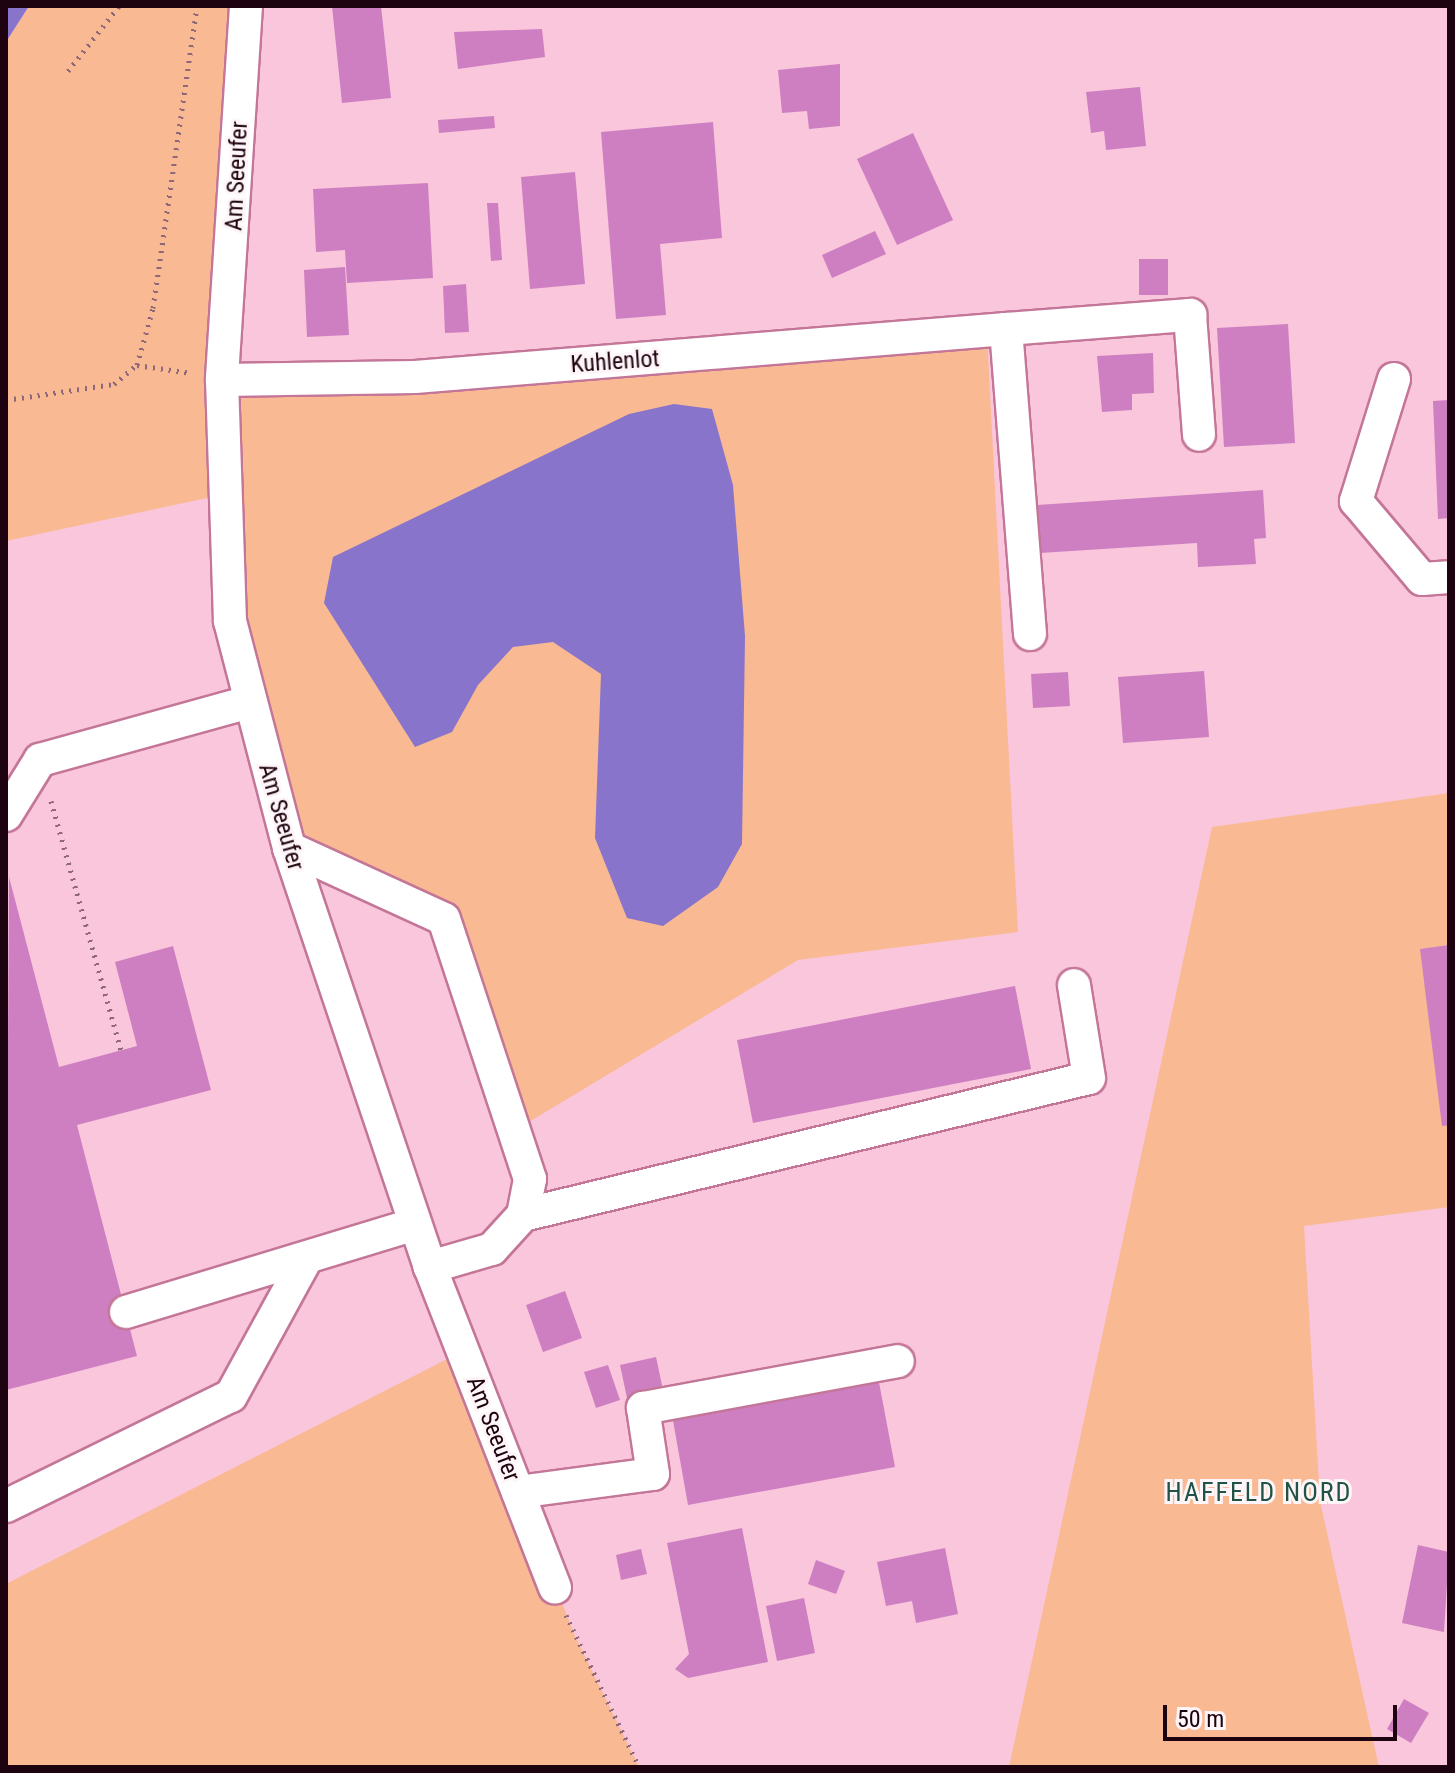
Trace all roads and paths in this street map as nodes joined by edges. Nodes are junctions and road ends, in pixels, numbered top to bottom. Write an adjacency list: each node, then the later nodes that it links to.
1 (119, 6): 4 (path)
2 (197, 6): 6 (path)
3 (246, 6): 8 (street, Am Seeufer)
4 (68, 71)
5 (1006, 329): 8 (street, Kuhlenlot); 10 (street, Kuhlenlot); 12 (street)
6 (137, 365): 8 (path); 9 (path)
7 (1394, 379): 11 (street)
8 (222, 380): 13 (street, Am Seeufer)
9 (6, 400)
10 (1199, 435)
11 (1449, 577)
12 (1030, 634)
13 (249, 702): 14 (street); 16 (street, Am Seeufer)
14 (40, 760): 15 (street); 18 (path)
15 (6, 815)
16 (289, 848): 19 (street); 20 (street, Am Seeufer)
17 (1074, 985): 19 (street)
18 (121, 1050)
19 (523, 1215): 22 (street)
20 (415, 1224): 21 (street); 22 (street, Am Seeufer)
21 (306, 1259): 23 (street); 26 (street)
22 (430, 1267): 25 (street, Am Seeufer)
23 (126, 1312)
24 (898, 1361): 25 (street)
25 (518, 1492): 27 (street, Am Seeufer)
26 (6, 1506)
27 (555, 1588): 28 (path)
28 (639, 1767)

